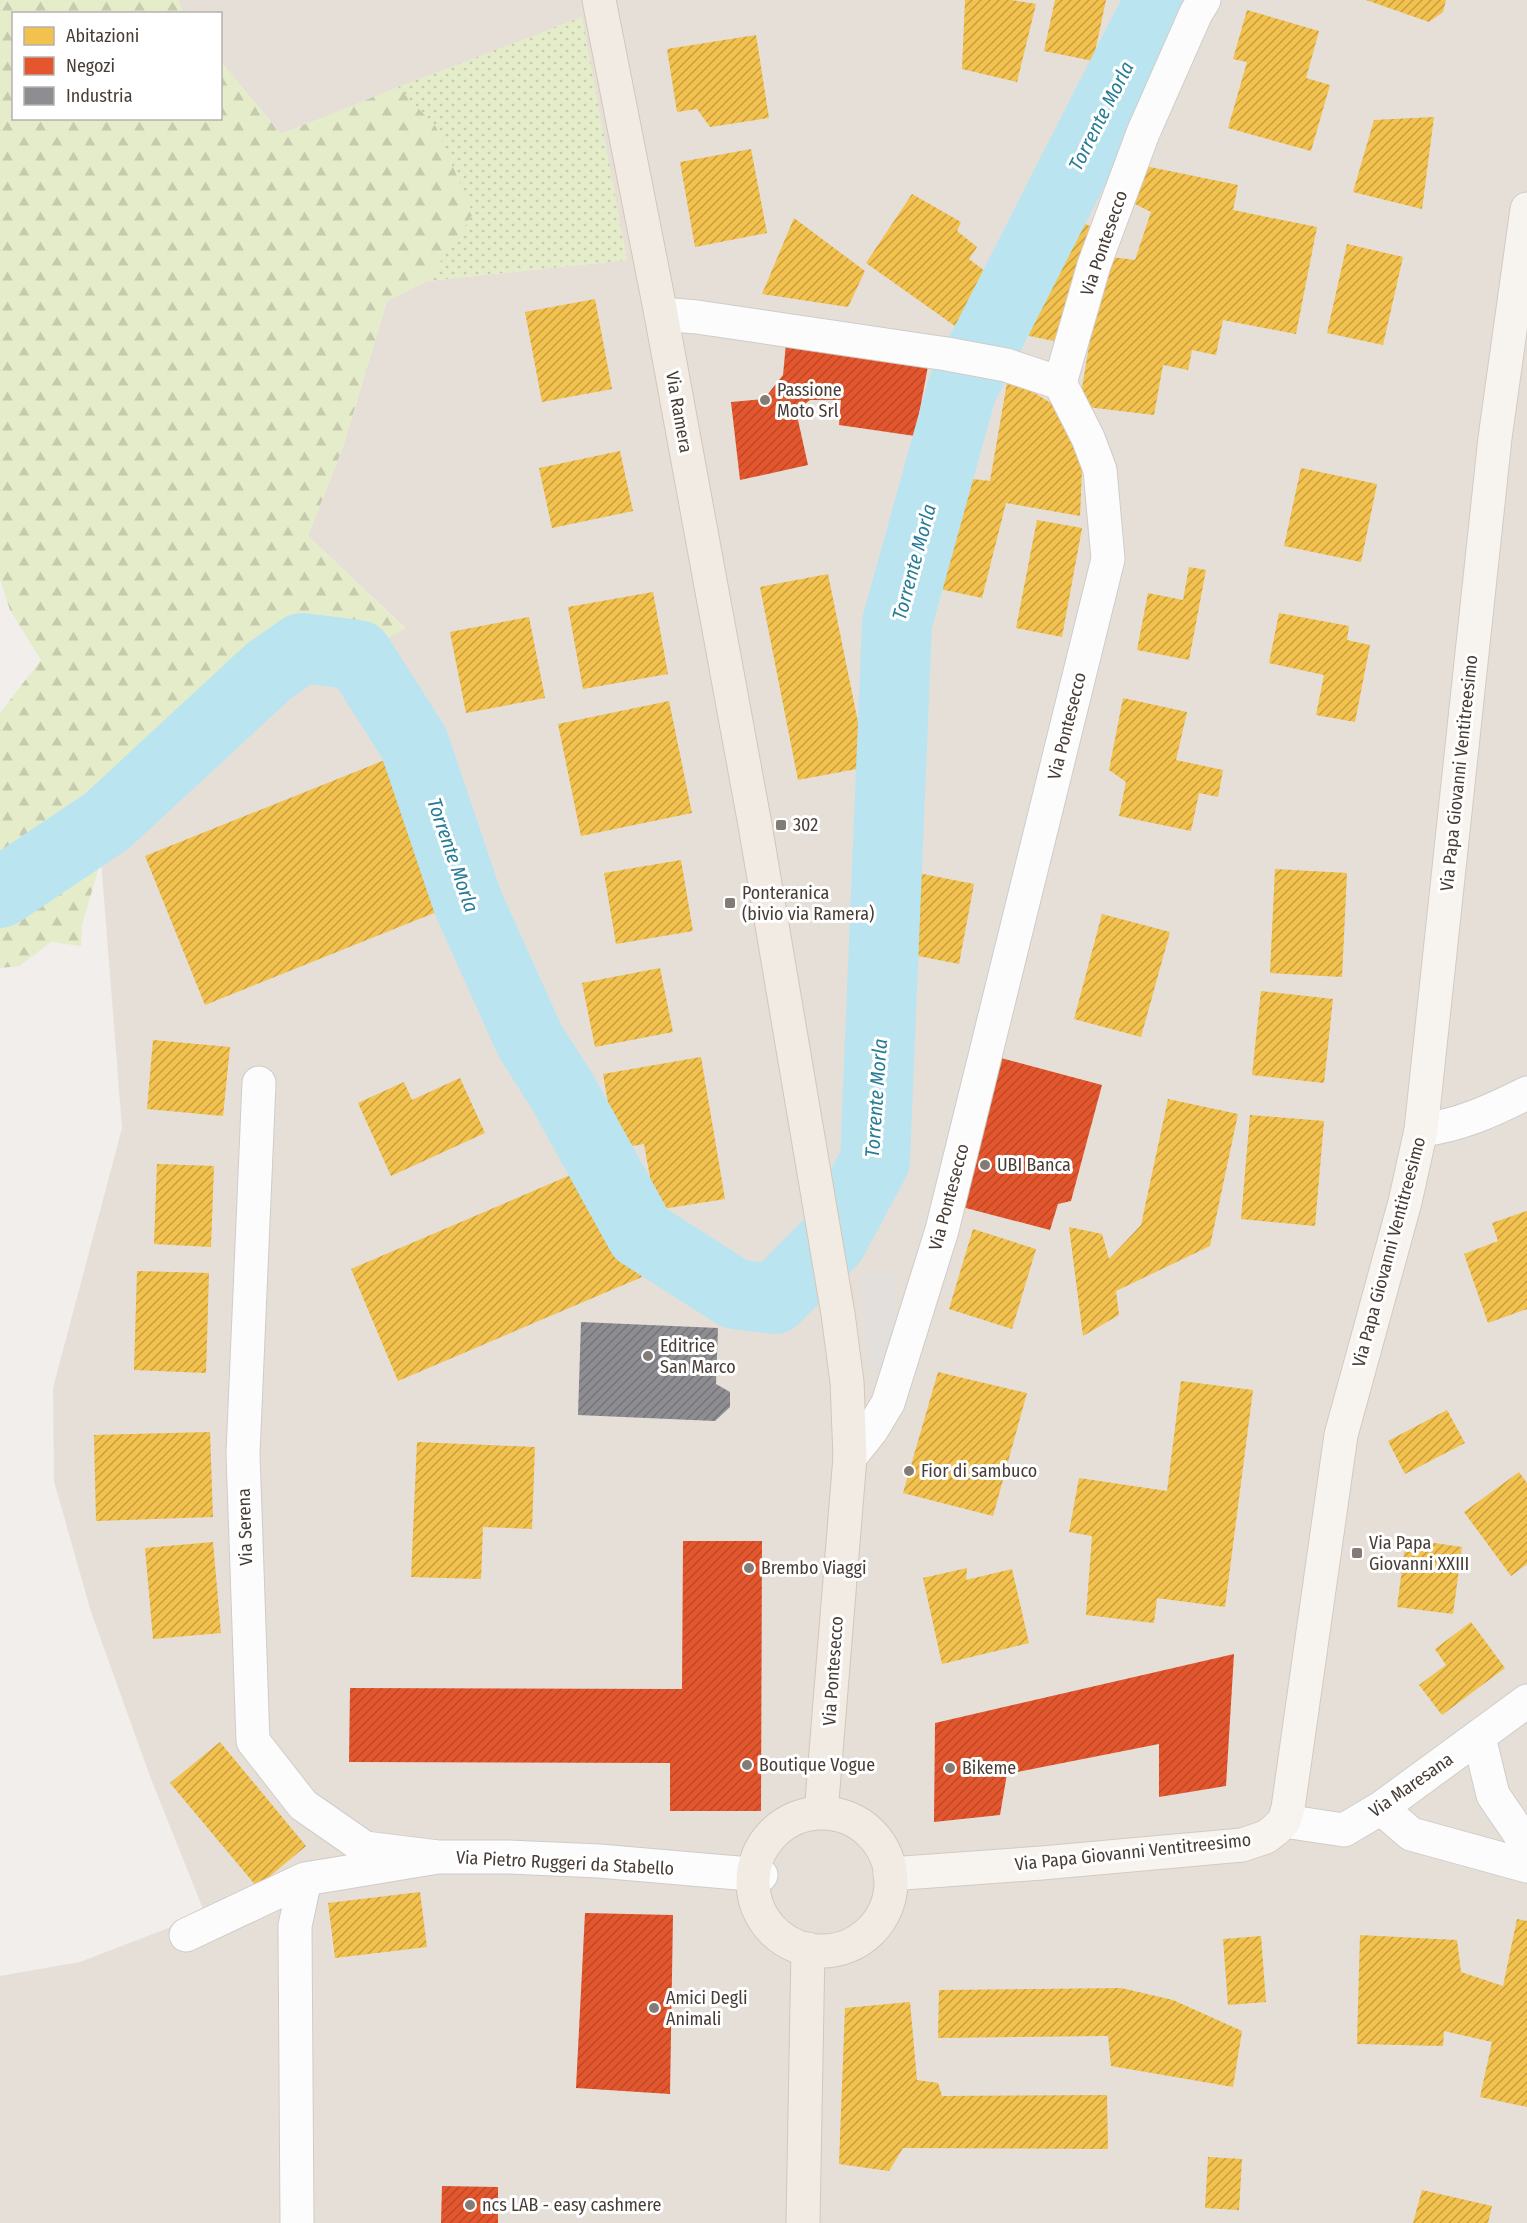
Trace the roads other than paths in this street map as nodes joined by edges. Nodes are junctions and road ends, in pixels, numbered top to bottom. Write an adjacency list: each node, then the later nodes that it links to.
1 (1204, 0): 5 (street, Via Pontesecco)
2 (607, 2): 4 (main road, Via Ramera)
3 (1527, 209): 9 (street, Via Papa Giovanni Ventitreesimo)
4 (662, 314): 5 (street); 6 (main road, Via Ramera)
5 (1060, 383): 10 (street, Via Pontesecco)
6 (755, 825): 10 (main road, Via Pontesecco)
7 (259, 1083): 19 (street, Via Serena)
8 (1527, 1093): 9 (street)
9 (1421, 1130): 17 (street, Via Papa Giovanni Ventitreesimo)
10 (850, 1457): 16 (main road, Via Pontesecco)
11 (1527, 1701): 12 (street, Via Maresana)
12 (1479, 1737): 13 (street, Via Maresana); 14 (street)
13 (1440, 1765): 14 (street); 15 (street, Via Maresana)
14 (1493, 1795): 18 (street)
15 (1382, 1808): 17 (street, Via Maresana); 20 (street)
16 (821, 1813): 21 (main road); 22 (main road)
17 (1284, 1821): 21 (street, Via Papa Giovanni Ventitreesimo)
18 (1527, 1841)
19 (438, 1857): 22 (street, Via Pietro Ruggeri da Stabello); 23 (street, Via Pietro Ruggeri da Stabello)
20 (1527, 1866)
21 (891, 1874): 25 (main road)
22 (758, 1875): 25 (main road)
23 (305, 1879): 24 (street, Via Pietro Ruggeri da Stabello); 26 (street)
24 (186, 1935)
25 (808, 1949): 27 (main road)
26 (297, 2223)
27 (803, 2223)

